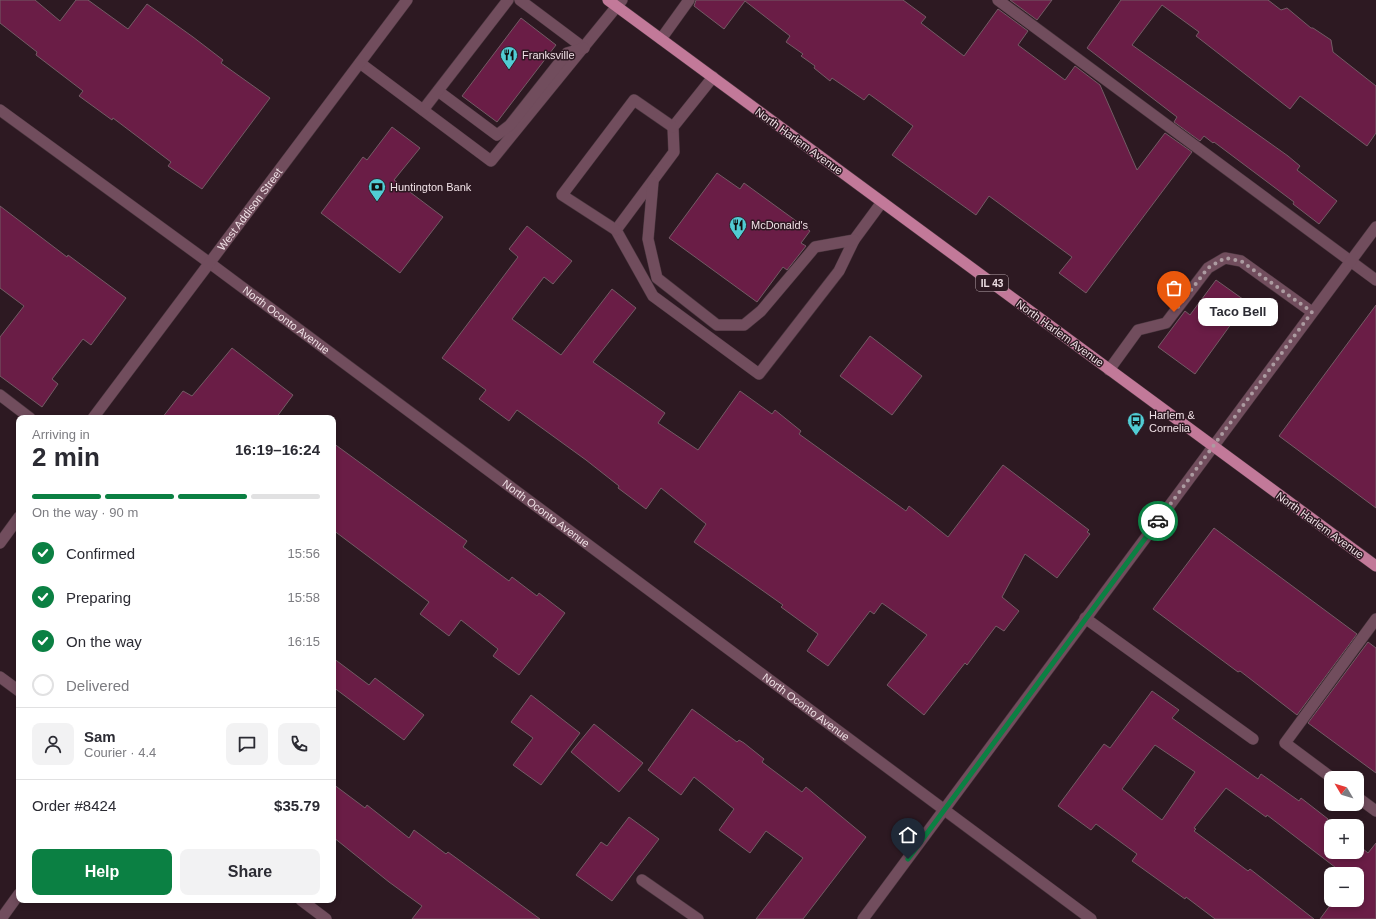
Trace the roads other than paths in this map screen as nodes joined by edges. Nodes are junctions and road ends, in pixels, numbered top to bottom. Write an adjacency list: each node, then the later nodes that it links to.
1 (407, 0): 9 (street, West Addison Street)
2 (508, 0): 11 (street)
3 (520, 0): 8 (street)
4 (689, 0): 7 (street)
5 (998, 0): 20 (street)
6 (616, 2): 7 (main road, North Harlem Avenue / IL 43); 8 (street)
7 (660, 39): 10 (main road, North Harlem Avenue / IL 43)
8 (584, 48): 11 (street); 13 (street)
9 (360, 63): 13 (street); 21 (street, West Addison Street)
10 (713, 78): 14 (street); 16 (main road, North Harlem Avenue / IL 43)
11 (438, 91): 13 (street)
12 (0, 110): 21 (street, North Oconto Avenue)
13 (424, 110)
14 (673, 127): 15 (street); 18 (street)
15 (653, 181): 18 (street); 19 (street)
16 (882, 202): 19 (street); 24 (main road, North Harlem Avenue / IL 43)
17 (1376, 227): 20 (street)
18 (616, 230): 19 (street)
19 (854, 240)
20 (1351, 261): 22 (street); 23 (street)
21 (210, 264): 27 (street, West Addison Street); 39 (street, North Oconto Avenue)
22 (1376, 280)
23 (1312, 312): 24 (street); 28 (street)
24 (1109, 370): 28 (main road, North Harlem Avenue / IL 43)
25 (0, 396): 26 (street)
26 (26, 415)
27 (95, 415)
28 (1213, 446): 31 (main road, North Harlem Avenue / IL 43); 32 (street)
29 (16, 521): 30 (street)
30 (0, 543)
31 (1376, 566)
32 (1086, 618): 36 (street); 39 (street)
33 (1376, 619): 37 (street)
34 (0, 677): 35 (street)
35 (16, 689)
36 (1253, 739)
37 (1324, 772)
38 (1364, 802): 40 (street)
39 (944, 810): 47 (street); 48 (street, North Oconto Avenue)
40 (1376, 811)
41 (642, 880): 46 (street)
42 (16, 898): 44 (street)
43 (305, 903): 45 (street)
44 (1, 919)
45 (326, 919)
46 (698, 919)
47 (863, 919)
48 (1091, 919)

